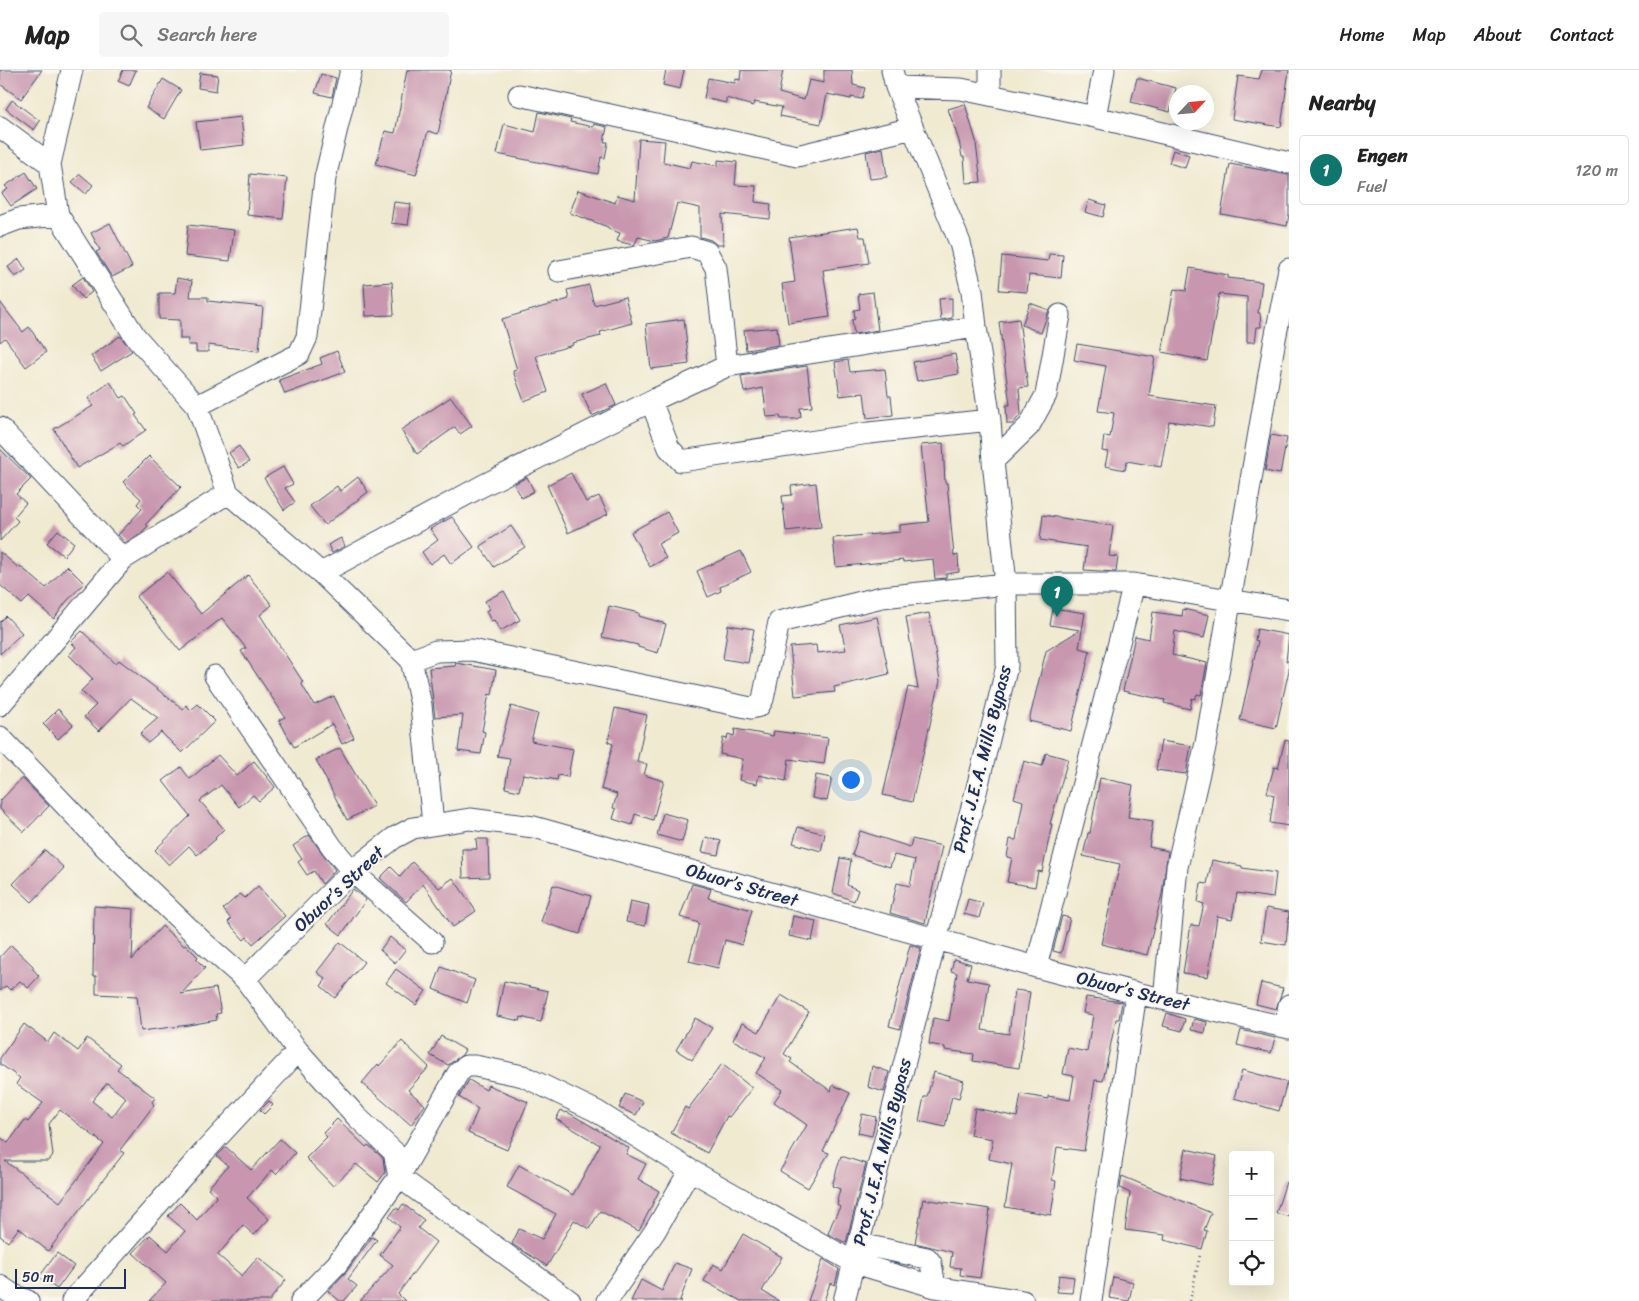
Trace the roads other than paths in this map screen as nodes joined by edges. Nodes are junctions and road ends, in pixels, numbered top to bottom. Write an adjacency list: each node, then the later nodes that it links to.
1 (72, 70): 12 (street)
2 (351, 70): 21 (street)
3 (990, 70): 7 (street)
4 (1104, 70): 8 (street)
5 (894, 78): 7 (street); 10 (street, Prof. J.E.A. Mills Bypass)
6 (519, 95): 10 (street)
7 (990, 95): 8 (street)
8 (1095, 117): 11 (street)
9 (0, 127): 12 (street)
10 (913, 128): 18 (street, Prof. J.E.A. Mills Bypass)
11 (1289, 163)
12 (50, 164): 13 (street)
13 (58, 215): 14 (street); 21 (street)
14 (0, 226)
15 (1289, 269): 30 (street)
16 (558, 271): 19 (street)
17 (1060, 315): 24 (street)
18 (976, 327): 19 (street); 22 (street, Prof. J.E.A. Mills Bypass)
19 (727, 366): 20 (street)
20 (651, 400): 22 (street); 27 (street)
21 (197, 406): 25 (street)
22 (990, 420): 24 (street, Prof. J.E.A. Mills Bypass)
23 (0, 428): 26 (street)
24 (993, 461): 28 (street, Prof. J.E.A. Mills Bypass)
25 (228, 492): 26 (street); 27 (street)
26 (123, 559): 34 (street)
27 (321, 573): 32 (street)
28 (1006, 584): 29 (street); 32 (street); 38 (street, Prof. J.E.A. Mills Bypass)
29 (1134, 584): 30 (street); 40 (street)
30 (1230, 600): 31 (street); 43 (street)
31 (1289, 610)
32 (411, 660): 36 (street)
33 (216, 676): 37 (street)
34 (0, 704)
35 (0, 737): 41 (street)
36 (433, 824): 37 (street, Obuor’s Street); 38 (street, Obuor’s Street)
37 (352, 871): 39 (street); 41 (street, Obuor’s Street)
38 (936, 939): 40 (street, Obuor’s Street); 49 (street, Prof. J.E.A. Mills Bypass)
39 (432, 942)
40 (1036, 967): 42 (street, Obuor’s Street)
41 (245, 979): 46 (street)
42 (1136, 992): 43 (street, Obuor’s Street); 58 (street)
43 (1164, 999): 45 (street, Obuor’s Street)
44 (1289, 1005): 45 (street)
45 (1287, 1027)
46 (298, 1051): 48 (street); 52 (street)
47 (690, 1170): 48 (street); 49 (street); 55 (street)
48 (399, 1177): 53 (street); 54 (street)
49 (857, 1254): 56 (street, Prof. J.E.A. Mills Bypass); 57 (street)
50 (0, 1286): 51 (street)
51 (28, 1301)
52 (72, 1301)
53 (301, 1301)
54 (570, 1301)
55 (607, 1301)
56 (844, 1301)
57 (1023, 1301)
58 (1091, 1301)

